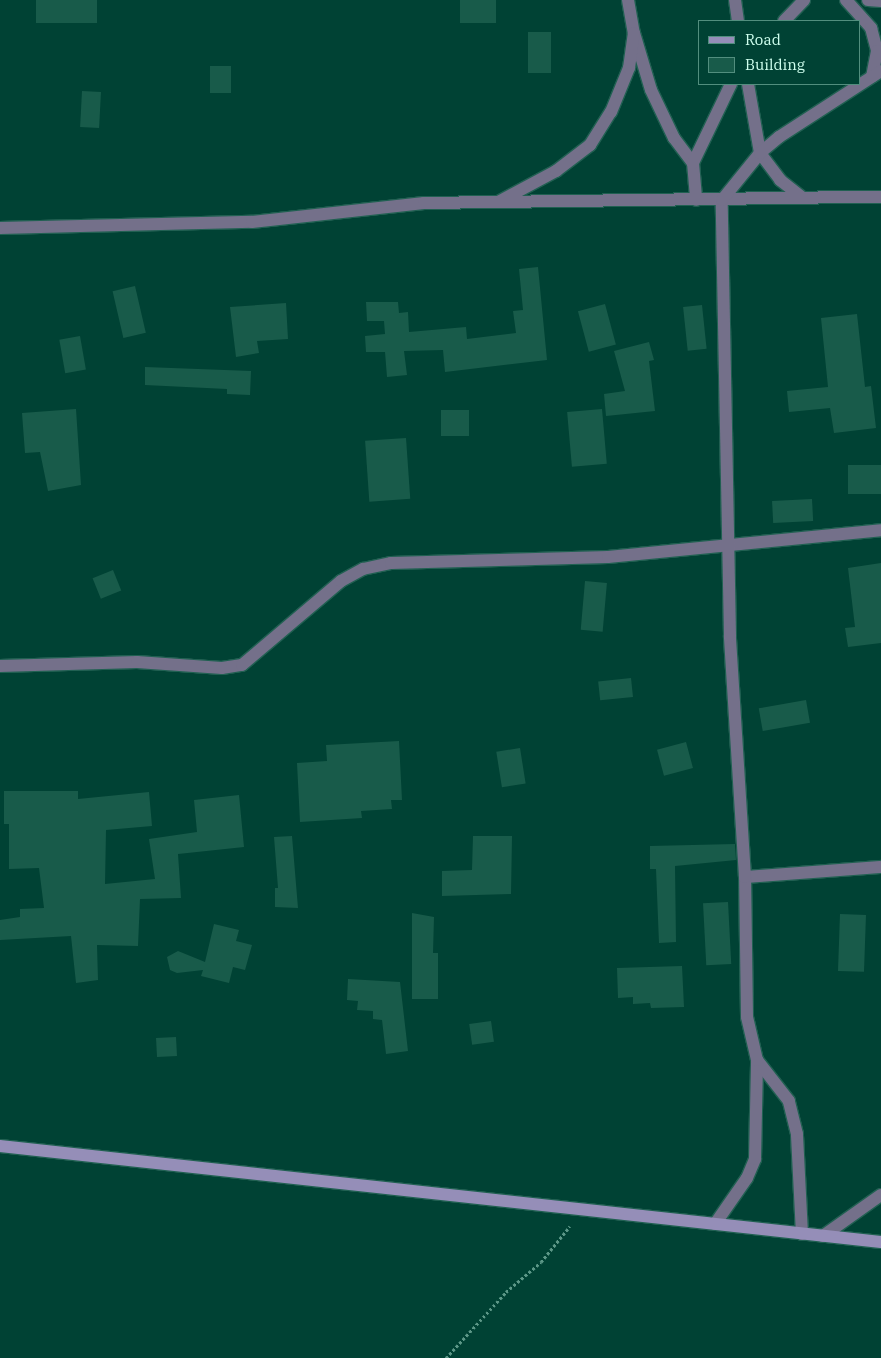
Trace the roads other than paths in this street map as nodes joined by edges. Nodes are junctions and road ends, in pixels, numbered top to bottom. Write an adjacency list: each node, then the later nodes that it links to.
1 (735, 0): 7 (street)
2 (804, 0): 8 (street)
3 (846, 0): 10 (street)
4 (868, 0): 6 (street)
5 (631, 1): 9 (street)
6 (881, 1)
7 (738, 20)
8 (785, 20)
9 (634, 33): 16 (street); 21 (street)
10 (876, 74): 11 (street)
11 (861, 84)
12 (731, 85): 16 (street)
13 (748, 85): 15 (street)
14 (859, 85): 15 (street)
15 (760, 153): 18 (street); 20 (street)
16 (693, 162): 19 (street)
17 (881, 197): 18 (street)
18 (803, 198): 20 (street)
19 (696, 200): 20 (street); 21 (street)
20 (722, 200): 24 (street)
21 (498, 202): 22 (street)
22 (0, 228)
23 (881, 530): 24 (street)
24 (729, 542): 25 (street); 27 (street)
25 (0, 666)
26 (881, 867): 27 (street)
27 (745, 877): 28 (street)
28 (757, 1060): 31 (street); 32 (street)
29 (0, 1146): 31 (street)
30 (881, 1194): 33 (street)
31 (715, 1224): 32 (street)
32 (802, 1234): 33 (street)
33 (824, 1236): 34 (street)
34 (881, 1242)

